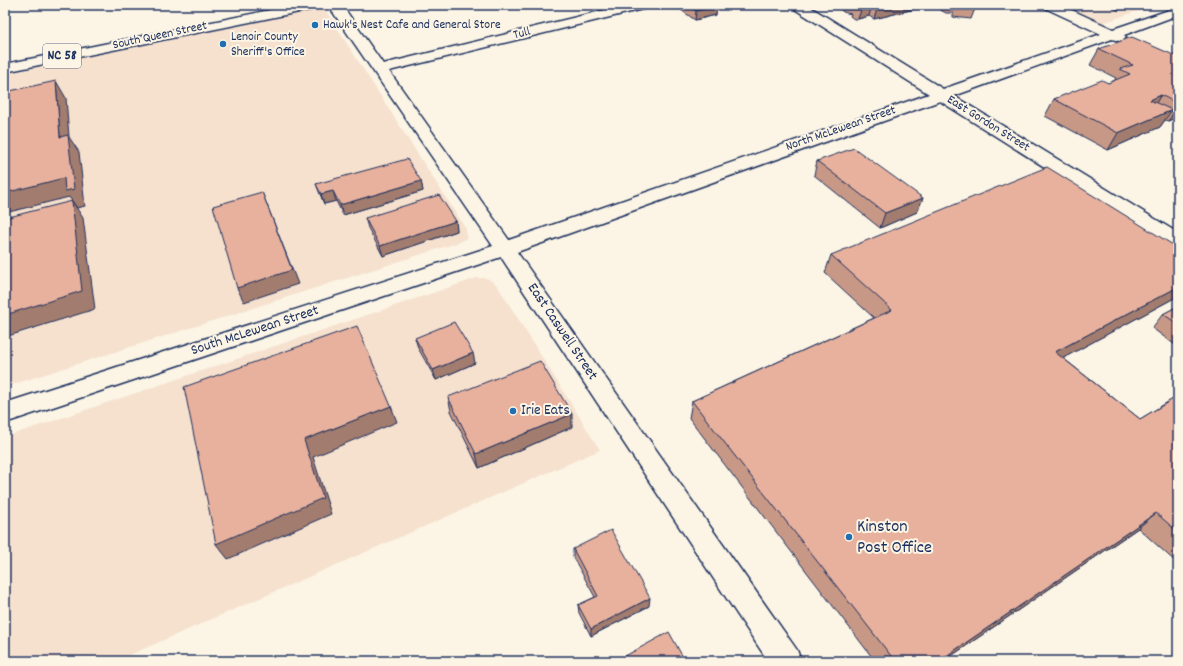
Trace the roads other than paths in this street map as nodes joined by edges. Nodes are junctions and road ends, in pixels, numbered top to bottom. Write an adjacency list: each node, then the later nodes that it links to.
1 (314, 5): 9 (street, South Queen Street / NC 58)
2 (335, 5): 10 (street, East Caswell Street)
3 (642, 5): 10 (street, Tull)
4 (798, 5): 11 (street, East Gordon Street)
5 (1050, 5): 7 (street)
6 (1178, 11): 7 (street, North McLewean Street)
7 (1112, 34): 8 (street); 11 (street, North McLewean Street)
8 (1132, 43)
9 (5, 68)
10 (379, 69): 13 (street, East Caswell Street)
11 (941, 94): 12 (street, East Gordon Street); 13 (street, North McLewean Street)
12 (1178, 242)
13 (505, 249): 14 (street, South McLewean Street); 15 (street, East Caswell Street)
14 (5, 413)
15 (786, 661)

